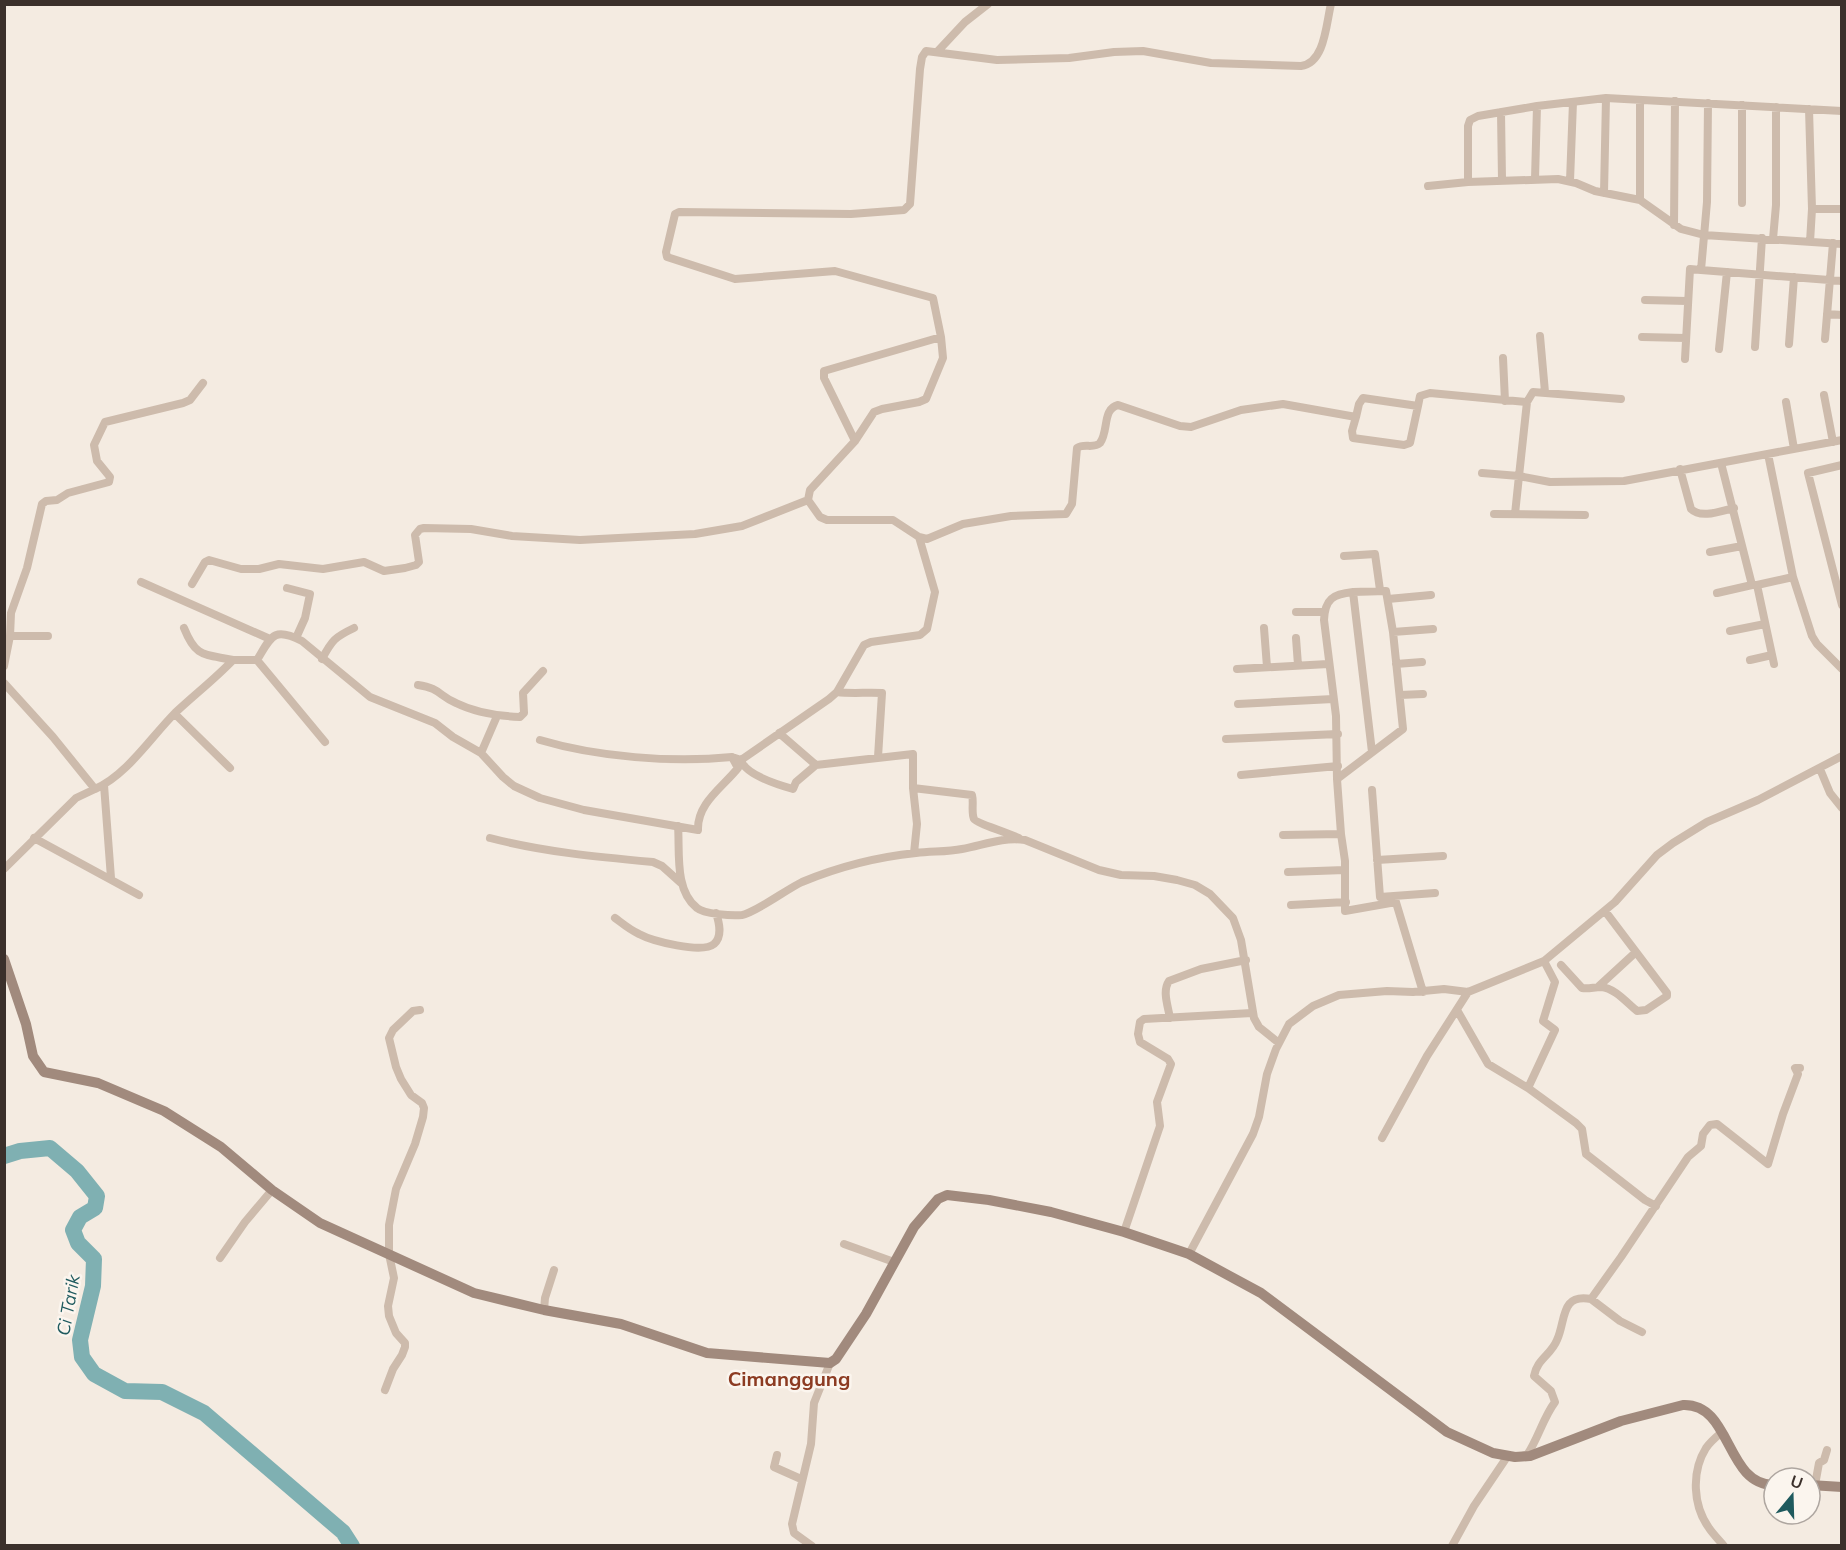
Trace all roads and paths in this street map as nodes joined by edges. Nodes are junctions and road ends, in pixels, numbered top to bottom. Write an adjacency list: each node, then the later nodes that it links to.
1 (988, 4): 3 (street)
2 (1330, 4): 3 (street)
3 (937, 51): 43 (street)
4 (1606, 98): 5 (street); 7 (street); 20 (street)
5 (1640, 100): 6 (street); 21 (street)
6 (1675, 101): 8 (street); 25 (street)
7 (1573, 102): 10 (street); 18 (street)
8 (1708, 103): 9 (street); 26 (street)
9 (1742, 105): 11 (street); 22 (street)
10 (1537, 106): 14 (street); 15 (street)
11 (1776, 107): 12 (street); 28 (street)
12 (1809, 109): 13 (street); 23 (street)
13 (1842, 111)
14 (1501, 112): 16 (street); 17 (street)
15 (1535, 179): 16 (street); 18 (street)
16 (1502, 180): 17 (street)
17 (1468, 182): 19 (street)
18 (1570, 182): 20 (street)
19 (1428, 186)
20 (1604, 193): 21 (street)
21 (1640, 200): 25 (street)
22 (1742, 203)
23 (1812, 209): 24 (street); 29 (street)
24 (1842, 209)
25 (1674, 225): 26 (street)
26 (1704, 235): 27 (street); 32 (street)
27 (1762, 238): 28 (street); 34 (street)
28 (1773, 239): 29 (street)
29 (1810, 242): 30 (street)
30 (1833, 243): 31 (street); 36 (street)
31 (1842, 244)
32 (1701, 270): 33 (street); 39 (street)
33 (1726, 272): 34 (street); 49 (street)
34 (1758, 274): 35 (street); 48 (street)
35 (1794, 277): 36 (street); 47 (street)
36 (1830, 280): 37 (street); 40 (street)
37 (1842, 280)
38 (1645, 300): 39 (street)
39 (1688, 301): 45 (street)
40 (1827, 314): 41 (street); 46 (street)
41 (1842, 315)
42 (1540, 336): 53 (street)
43 (941, 337): 61 (street); 61 (street)
44 (1642, 337): 45 (street)
45 (1686, 338): 51 (street)
46 (1825, 339)
47 (1790, 344)
48 (1755, 346)
49 (1719, 349)
50 (1503, 358): 56 (street)
51 (1685, 359)
52 (203, 383): 100 (street)
53 (1545, 392): 55 (street); 57 (street)
54 (1824, 395): 62 (street)
55 (1621, 399)
56 (1505, 401): 57 (street); 59 (street)
57 (1527, 402): 69 (street)
58 (1785, 402): 63 (street)
59 (1418, 406): 60 (street); 60 (street)
60 (1356, 417): 75 (street)
61 (855, 441): 70 (street)
62 (1837, 441): 63 (street)
63 (1794, 449): 64 (street)
64 (1768, 454): 65 (street); 80 (street)
65 (1721, 463): 67 (street); 71 (street)
66 (1842, 465): 79 (street)
67 (1680, 469): 69 (street); 71 (street)
68 (1482, 473): 69 (street)
69 (1519, 476): 73 (street)
70 (808, 500): 75 (street); 82 (street)
71 (1734, 508): 76 (street)
72 (1494, 514): 73 (street)
73 (1515, 514): 74 (street)
74 (1585, 515)
75 (919, 537): 122 (street)
76 (1742, 546): 77 (street); 83 (street)
77 (1710, 552)
78 (1344, 556): 85 (street)
79 (1837, 570): 90 (street)
80 (1793, 577): 83 (street); 118 (street)
81 (141, 582): 104 (street)
82 (192, 585)
83 (1754, 585): 87 (street); 93 (street)
84 (287, 588): 102 (street)
85 (1380, 590): 86 (street); 89 (street)
86 (1353, 592): 92 (street); 134 (street)
87 (1717, 592)
88 (1431, 595): 89 (street)
89 (1388, 598): 99 (street)
90 (1842, 604)
91 (1296, 612): 92 (street)
92 (1324, 612): 111 (street)
93 (1765, 624): 98 (street); 105 (street)
94 (184, 627): 107 (street)
95 (354, 628): 106 (street)
96 (1264, 628): 116 (street)
97 (1433, 630): 99 (street)
98 (1730, 631)
99 (1393, 632): 112 (street)
100 (10, 636): 101 (street); 115 (street)
101 (48, 636)
102 (296, 638): 104 (street); 106 (street)
103 (1296, 638): 114 (street)
104 (270, 639): 108 (street)
105 (1772, 655): 109 (street); 113 (street)
106 (322, 659): 135 (street)
107 (233, 660): 108 (street); 127 (street)
108 (256, 660): 133 (street)
109 (1750, 660)
110 (1422, 663): 112 (street)
111 (1328, 664): 114 (street); 125 (street)
112 (1396, 664): 124 (street)
113 (1773, 664)
114 (1298, 665): 116 (street)
115 (4, 666)
116 (1267, 667): 117 (street)
117 (1237, 669)
118 (1842, 669)
119 (543, 671): 128 (street)
120 (4, 683): 146 (street)
121 (418, 685): 128 (street)
122 (837, 692): 129 (street); 138 (street)
123 (1423, 694): 124 (street)
124 (1400, 695): 134 (street)
125 (1333, 699): 126 (street); 130 (street)
126 (1238, 704)
127 (175, 714): 142 (street); 146 (street)
128 (496, 716): 135 (street)
129 (779, 733): 139 (street); 140 (street)
130 (1338, 734): 131 (street); 141 (street)
131 (1226, 739)
132 (540, 740): 137 (street)
133 (325, 742)
134 (1372, 752): 145 (street)
135 (481, 753): 150 (street)
136 (1842, 756): 143 (street)
137 (732, 757): 139 (street); 150 (street)
138 (878, 757): 140 (street); 147 (street)
139 (741, 760): 140 (street)
140 (816, 765)
141 (1338, 766): 144 (street); 145 (street)
142 (230, 768)
143 (1820, 769): 149 (street); 169 (street)
144 (1241, 775)
145 (1337, 779): 151 (street)
146 (99, 787): 153 (street); 162 (street)
147 (914, 788): 155 (street); 156 (street)
148 (1372, 790): 158 (street)
149 (1842, 808)
150 (678, 826): 163 (street)
151 (1341, 834): 152 (street); 160 (street)
152 (1283, 835)
153 (34, 838): 159 (street); 162 (street)
154 (490, 838): 163 (street)
155 (1025, 840): 156 (street); 174 (street)
156 (914, 853): 170 (street)
157 (1443, 856): 158 (street)
158 (1377, 860): 166 (street)
159 (4, 869)
160 (1346, 870): 161 (street); 167 (street)
161 (1288, 872)
162 (105, 876): 165 (street)
163 (681, 883): 170 (street)
164 (1435, 892): 166 (street)
165 (140, 895)
166 (1395, 899): 167 (street); 178 (street)
167 (1346, 902): 168 (street)
168 (1291, 905)
169 (1605, 911): 172 (street); 175 (street)
170 (716, 913): 171 (street)
171 (615, 918)
172 (1636, 952): 177 (street); 177 (street)
173 (4, 959): 188 (street)
174 (1246, 960): 182 (street); 183 (street)
175 (1544, 961): 179 (street); 186 (street)
176 (1561, 964): 177 (street)
177 (1599, 987)
178 (1423, 992): 179 (street); 184 (street)
179 (1468, 992): 181 (street)
180 (420, 1010): 192 (street)
181 (1457, 1010): 186 (street); 187 (street)
182 (1252, 1013): 183 (street); 184 (street)
183 (1170, 1018): 190 (street)
184 (1279, 1043): 193 (street)
185 (1800, 1068): 189 (street)
186 (1528, 1088): 189 (street)
187 (1382, 1138)
188 (272, 1190): 192 (street); 194 (street)
189 (1656, 1206): 197 (street)
190 (1124, 1232): 193 (street); 195 (street)
191 (844, 1244): 195 (street)
192 (389, 1254): 198 (street); 201 (street)
193 (1189, 1254): 205 (street)
194 (220, 1258)
195 (894, 1262): 200 (street)
196 (554, 1270): 198 (street)
197 (1591, 1299): 199 (street); 205 (street)
198 (543, 1310): 200 (street)
199 (1642, 1332)
200 (830, 1363): 207 (street)
201 (385, 1389)
202 (1722, 1432): 205 (street); 208 (street); 213 (street)
203 (1827, 1450): 206 (street)
204 (777, 1455): 207 (street)
205 (1511, 1457): 212 (street)
206 (1818, 1466)
207 (801, 1479): 211 (street)
208 (1762, 1483)
209 (1822, 1486): 210 (street)
210 (1842, 1487)
211 (812, 1545)
212 (1452, 1545)
213 (1724, 1545)

